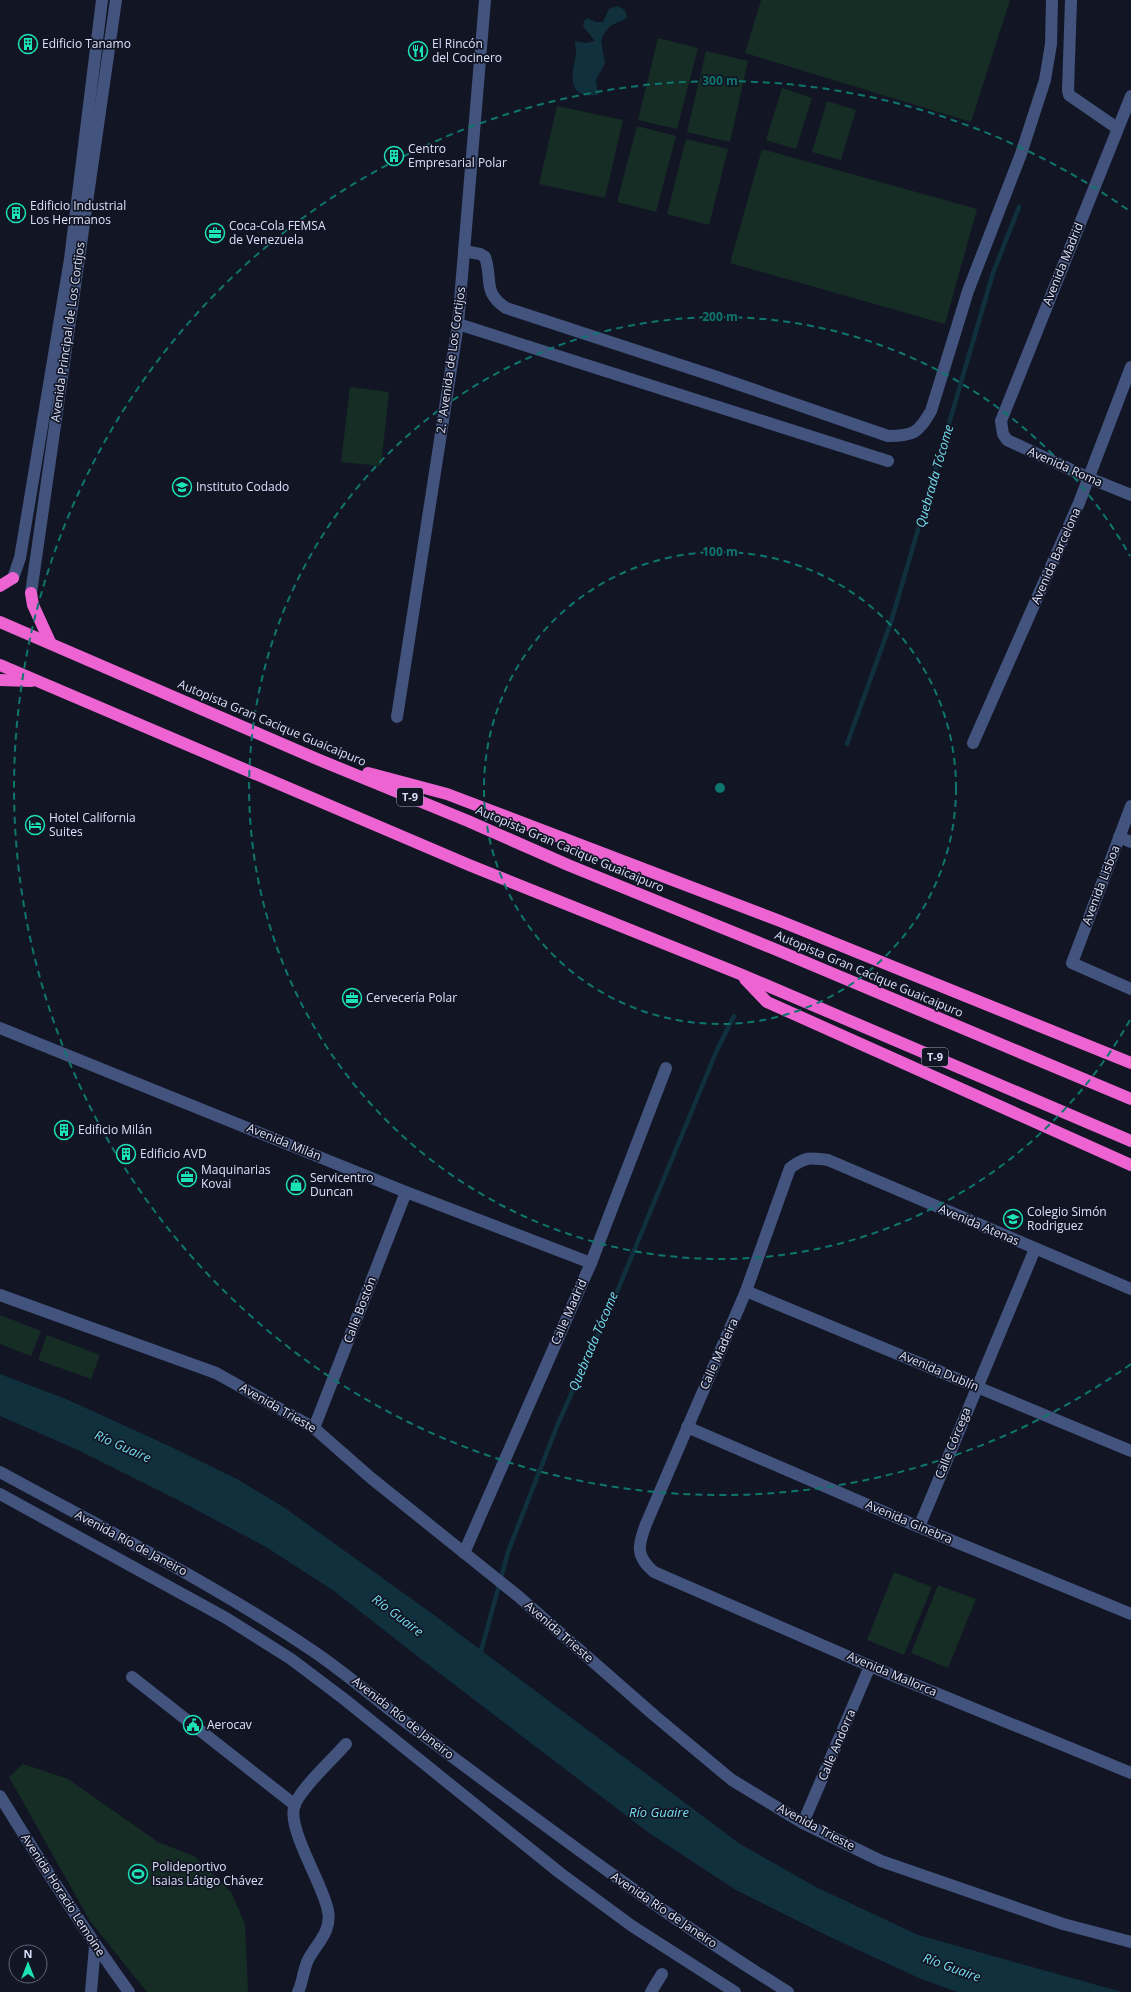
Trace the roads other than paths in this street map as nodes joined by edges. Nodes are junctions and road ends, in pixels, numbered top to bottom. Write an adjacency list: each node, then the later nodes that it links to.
1 (102, 0): 15 (street, Avenida Principal de Los Cortijos)
2 (116, 0): 17 (street, Avenida Principal de Los Cortijos)
3 (485, 0): 8 (street, 2.ª Avenida de Los Cortijos)
4 (1052, 0): 8 (street)
5 (1071, 0): 7 (street)
6 (1131, 96): 7 (street, Avenida Madrid)
7 (1117, 128): 11 (street, Avenida Madrid)
8 (464, 251): 9 (street, 2.ª Avenida de Los Cortijos)
9 (458, 324): 12 (street); 23 (street, 2.ª Avenida de Los Cortijos)
10 (1131, 366): 13 (street, Avenida Barcelona)
11 (1003, 434): 13 (street, Avenida Roma)
12 (888, 461)
13 (1089, 478): 14 (street, Avenida Roma); 24 (street, Avenida Barcelona)
14 (1131, 495)
15 (13, 578): 16 (highway)
16 (0, 586)
17 (31, 592): 19 (highway)
18 (0, 622): 19 (highway, Autopista Gran Cacique Guaicaipuro / T-9)
19 (50, 642): 25 (highway, Autopista Gran Cacique Guaicaipuro / T-9)
20 (0, 665): 22 (highway, T-9)
21 (0, 680): 22 (highway)
22 (38, 681): 29 (highway, T-9)
23 (397, 717)
24 (973, 743)
25 (317, 759): 32 (highway); 34 (highway, Autopista Gran Cacique Guaicaipuro / T-9)
26 (1131, 806): 27 (street, Avenida Lisboa)
27 (1119, 837): 28 (street); 30 (street, Avenida Lisboa)
28 (1131, 842)
29 (740, 974): 35 (highway, T-9); 37 (highway)
30 (1131, 989)
31 (0, 1028): 38 (street, Avenida Milán)
32 (1131, 1062)
33 (666, 1068): 40 (street, Calle Madrid)
34 (1131, 1099)
35 (1131, 1141)
36 (828, 1160): 39 (street, Avenida Atenas); 42 (street, Calle Madeira)
37 (1131, 1165)
38 (406, 1192): 40 (street, Avenida Milán); 46 (street, Calle Bostón)
39 (1035, 1249): 41 (street, Avenida Atenas); 44 (street, Calle Córcega)
40 (591, 1263): 51 (street, Calle Madrid)
41 (1131, 1289)
42 (746, 1291): 44 (street, Avenida Dublín); 45 (street, Calle Madeira)
43 (0, 1295): 46 (street, Avenida Trieste)
44 (976, 1387): 47 (street, Avenida Dublín); 50 (street, Calle Córcega)
45 (687, 1427): 50 (street, Avenida Ginebra); 52 (street, Calle Madeira)
46 (314, 1428): 51 (street, Avenida Trieste)
47 (1131, 1451)
48 (0, 1472): 69 (street, Avenida Río de Janeiro)
49 (0, 1494): 68 (street, Avenida Río de Janeiro)
50 (919, 1527): 53 (street, Avenida Ginebra)
51 (464, 1553): 60 (street, Avenida Trieste)
52 (654, 1572): 54 (street, Avenida Mallorca)
53 (1131, 1614)
54 (870, 1666): 57 (street, Avenida Mallorca); 60 (street, Calle Andorra)
55 (132, 1677): 59 (street)
56 (346, 1744): 59 (street)
57 (1131, 1773)
58 (0, 1796): 62 (street, Avenida Horacio Lemoine)
59 (294, 1805): 66 (street)
60 (803, 1823): 61 (street, Avenida Trieste)
61 (1131, 1942)
62 (95, 1946): 64 (street); 65 (street, Avenida Horacio Lemoine)
63 (662, 1974): 67 (street)
64 (91, 1992)
65 (129, 1992)
66 (298, 1992)
67 (650, 1992)
68 (735, 1992)
69 (788, 1992)

